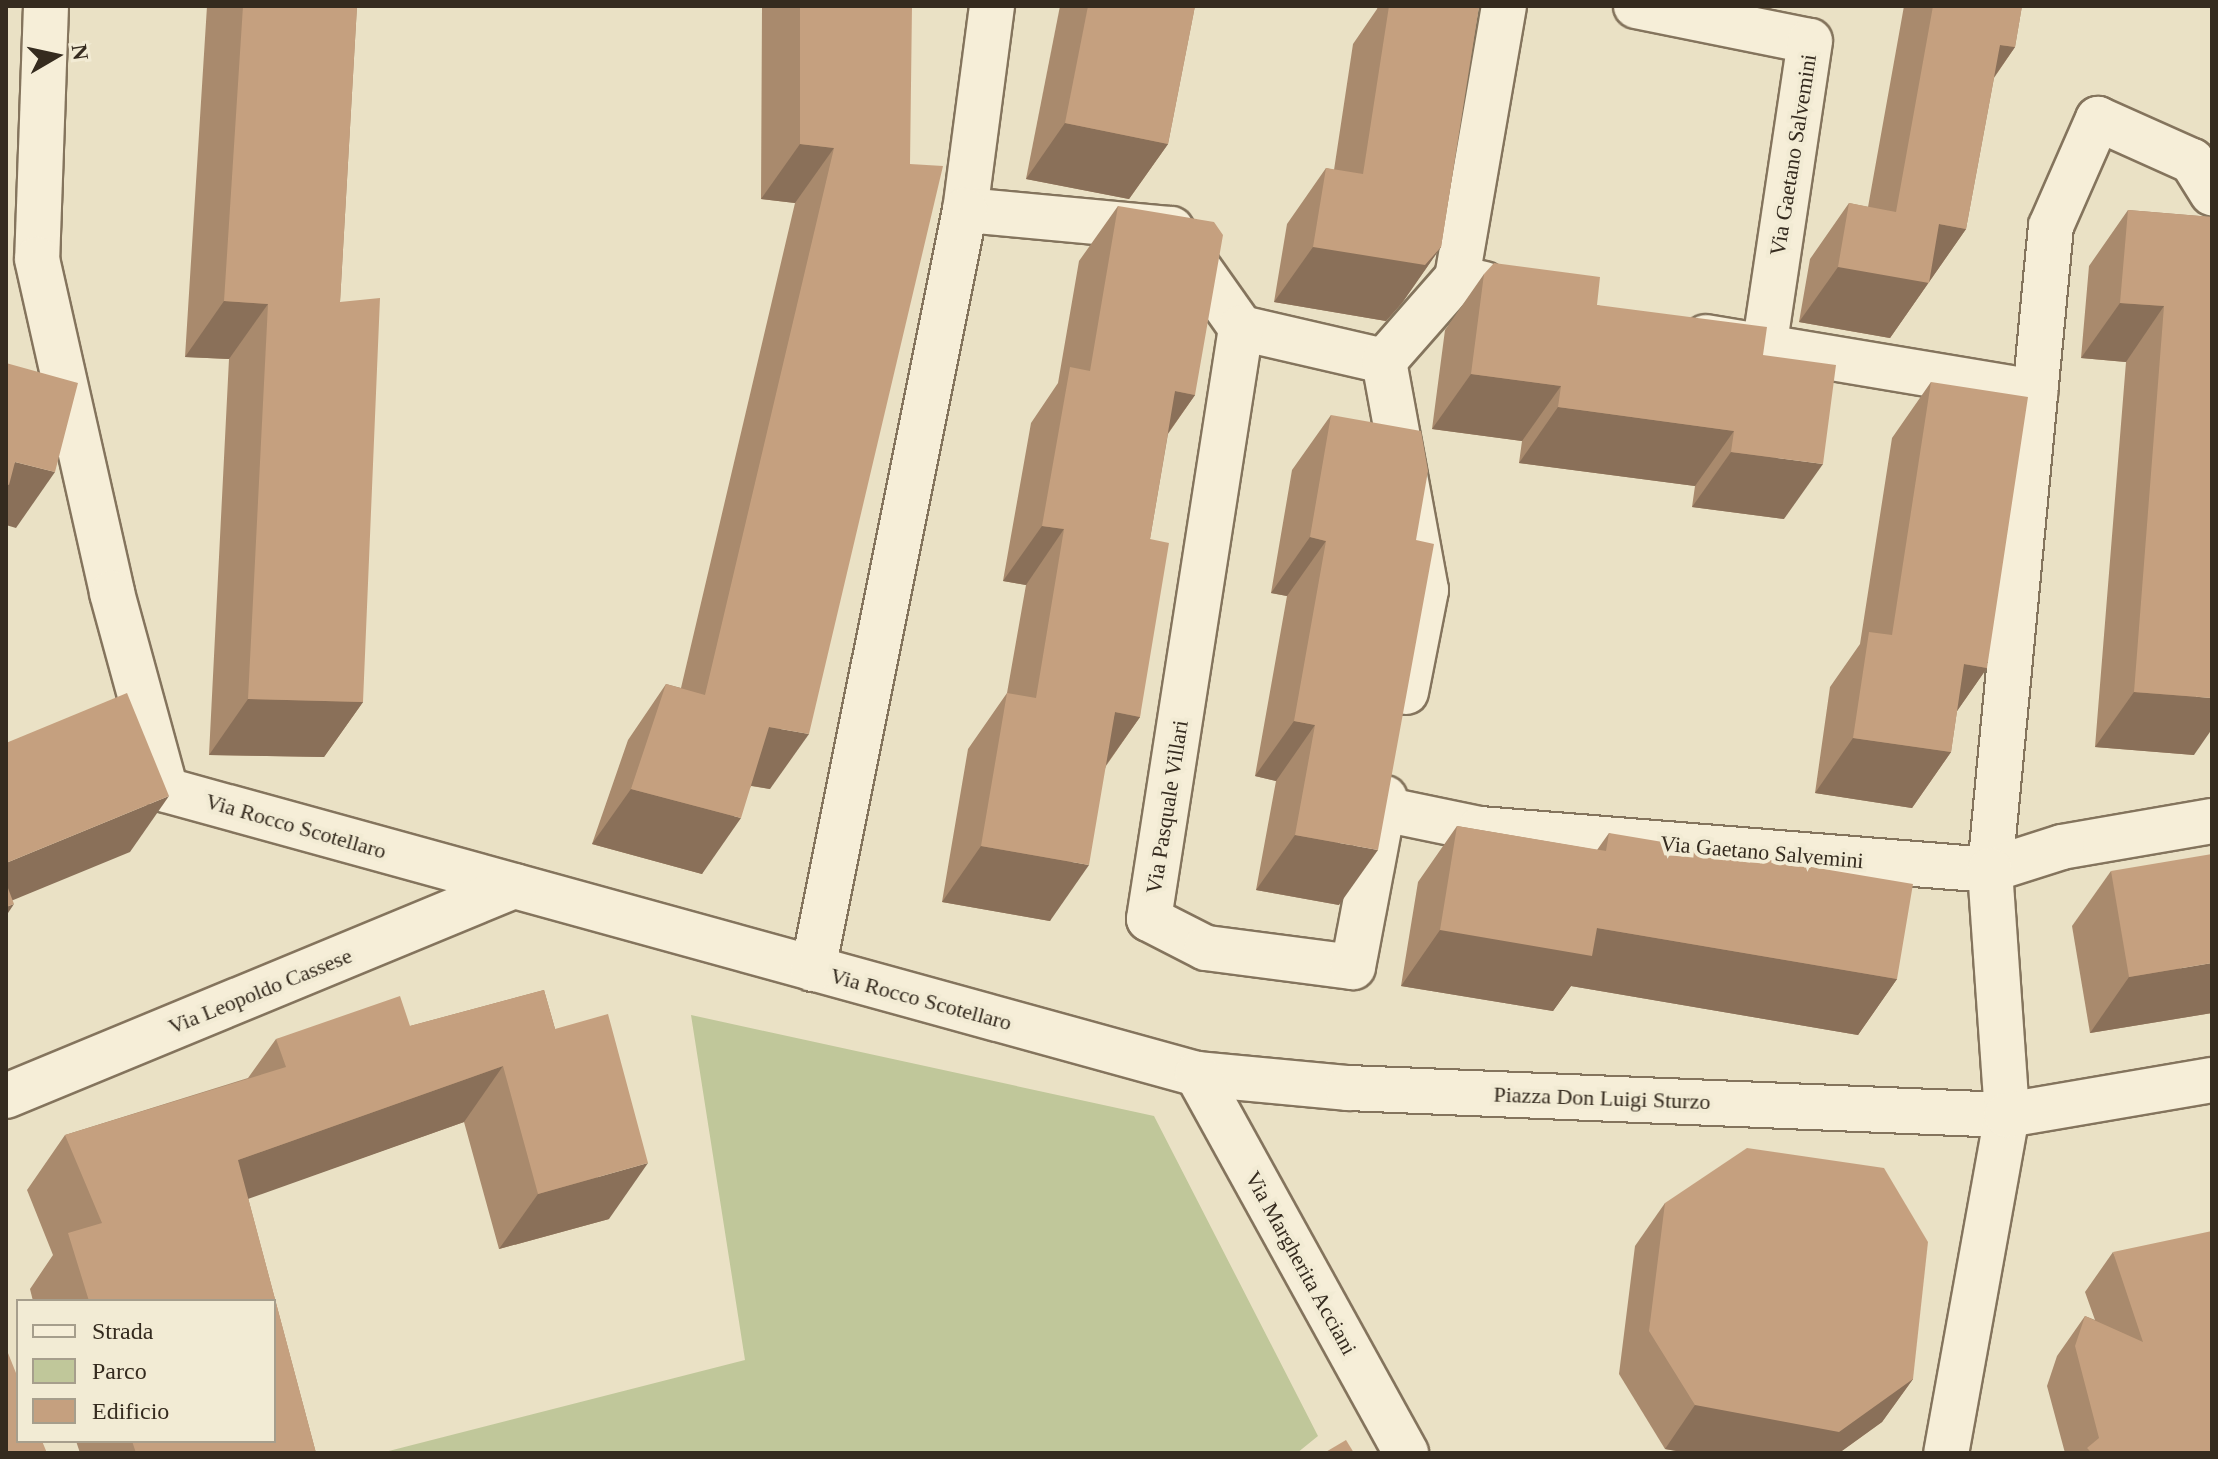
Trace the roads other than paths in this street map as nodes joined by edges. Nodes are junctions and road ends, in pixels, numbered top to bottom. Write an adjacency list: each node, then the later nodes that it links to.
1 (46, 6): 7 (street, Via Rocco Scotellaro)
2 (992, 6): 6 (street)
3 (1504, 6): 8 (street)
4 (1636, 6): 12 (street, Via Gaetano Salvemini)
5 (2212, 193): 14 (street)
6 (965, 210): 10 (street); 19 (street)
7 (21, 261): 18 (street, Via Rocco Scotellaro)
8 (1457, 278): 9 (street); 13 (street)
9 (1519, 292)
10 (1241, 328): 13 (street); 15 (street, Via Pasquale Villari)
11 (1672, 329): 12 (street)
12 (1764, 350): 14 (street)
13 (1384, 361): 15 (street)
14 (2035, 392): 17 (street)
15 (1383, 809): 17 (street, Via Gaetano Salvemini)
16 (2212, 821): 17 (street)
17 (1990, 870): 23 (street)
18 (514, 886): 19 (street, Via Rocco Scotellaro); 22 (street, Via Leopoldo Cassese)
19 (813, 969): 20 (street, Via Rocco Scotellaro)
20 (1197, 1074): 23 (street, Piazza Don Luigi Sturzo); 24 (street, Via Margherita Acciani)
21 (2212, 1080): 23 (street, Piazza Don Luigi Sturzo)
22 (6, 1096)
23 (2007, 1115): 25 (street)
24 (1406, 1453)
25 (1946, 1453)

